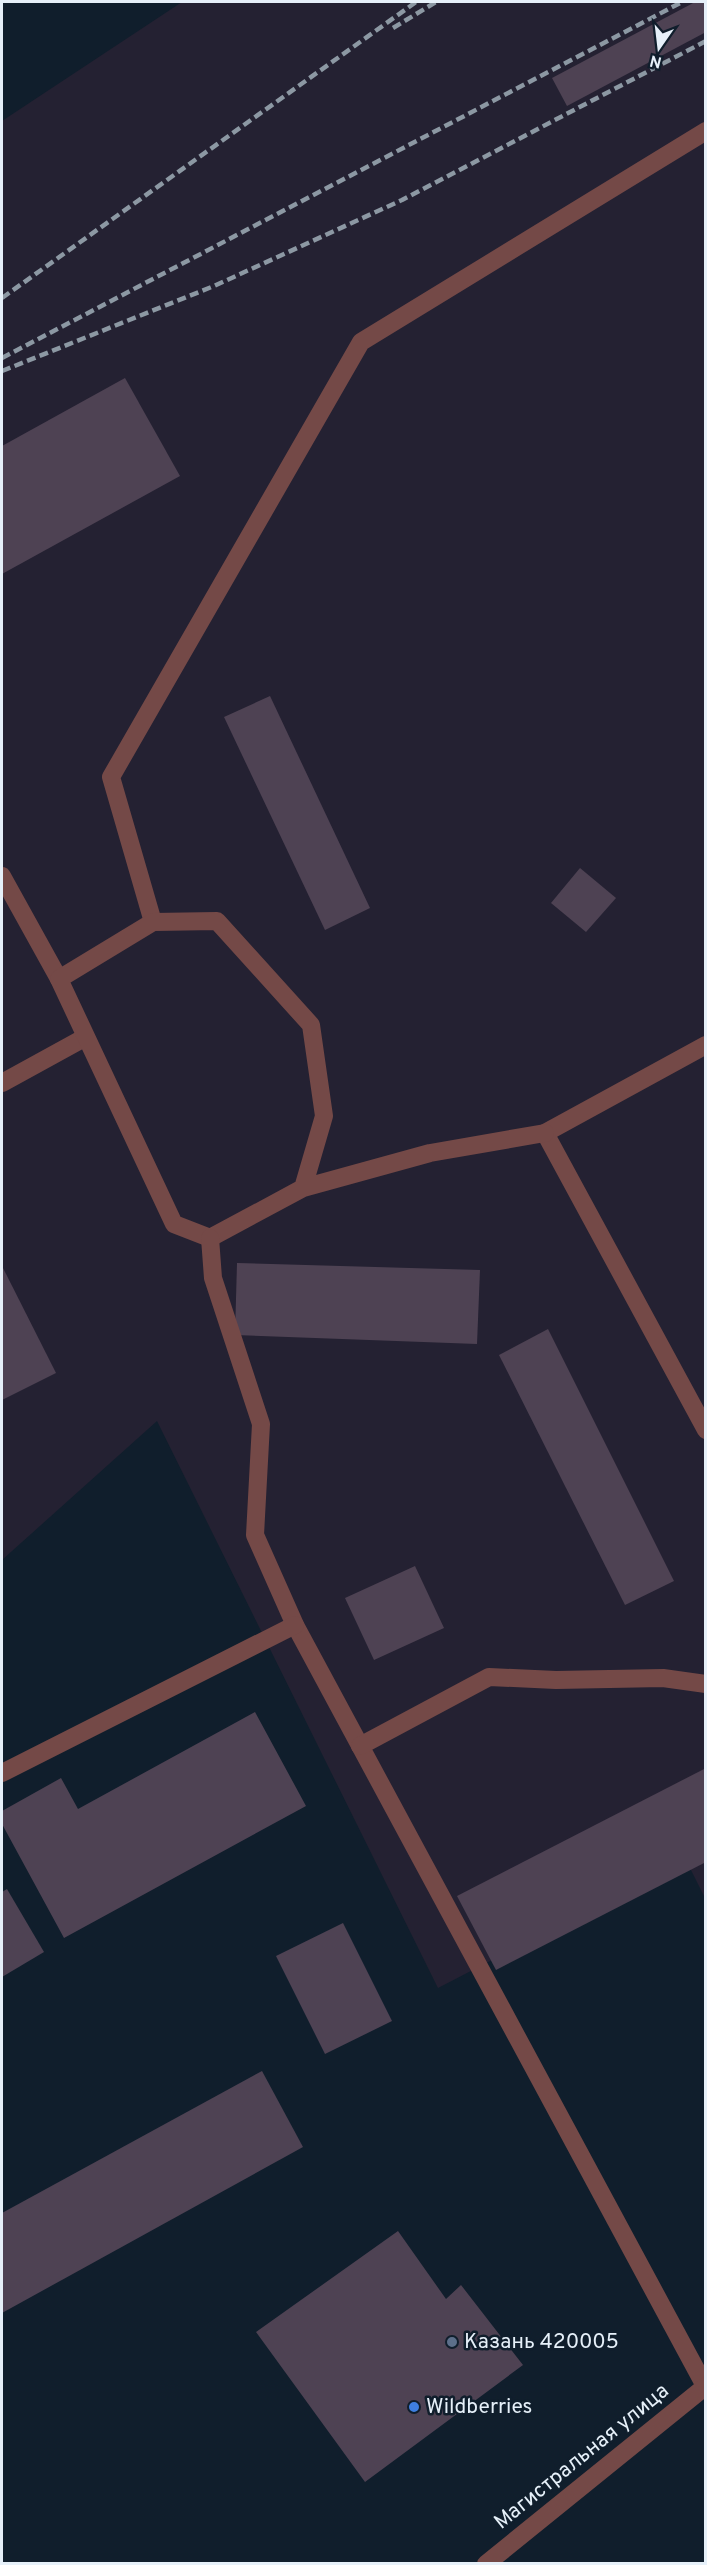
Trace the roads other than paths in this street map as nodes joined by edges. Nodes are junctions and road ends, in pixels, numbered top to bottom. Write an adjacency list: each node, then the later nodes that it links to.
1 (705, 131): 3 (street)
2 (2, 876): 4 (street)
3 (153, 922): 4 (street); 9 (street)
4 (58, 979): 5 (street)
5 (84, 1038): 7 (street); 10 (street)
6 (705, 1045): 8 (street)
7 (2, 1083)
8 (545, 1133): 9 (street); 11 (street)
9 (303, 1188): 10 (street)
10 (210, 1238): 12 (street)
11 (705, 1430)
12 (296, 1625): 14 (street); 15 (street)
13 (705, 1684): 14 (street)
14 (360, 1746): 16 (street)
15 (2, 1773)
16 (705, 2386): 17 (street, Магистральная улица)
17 (486, 2564)

